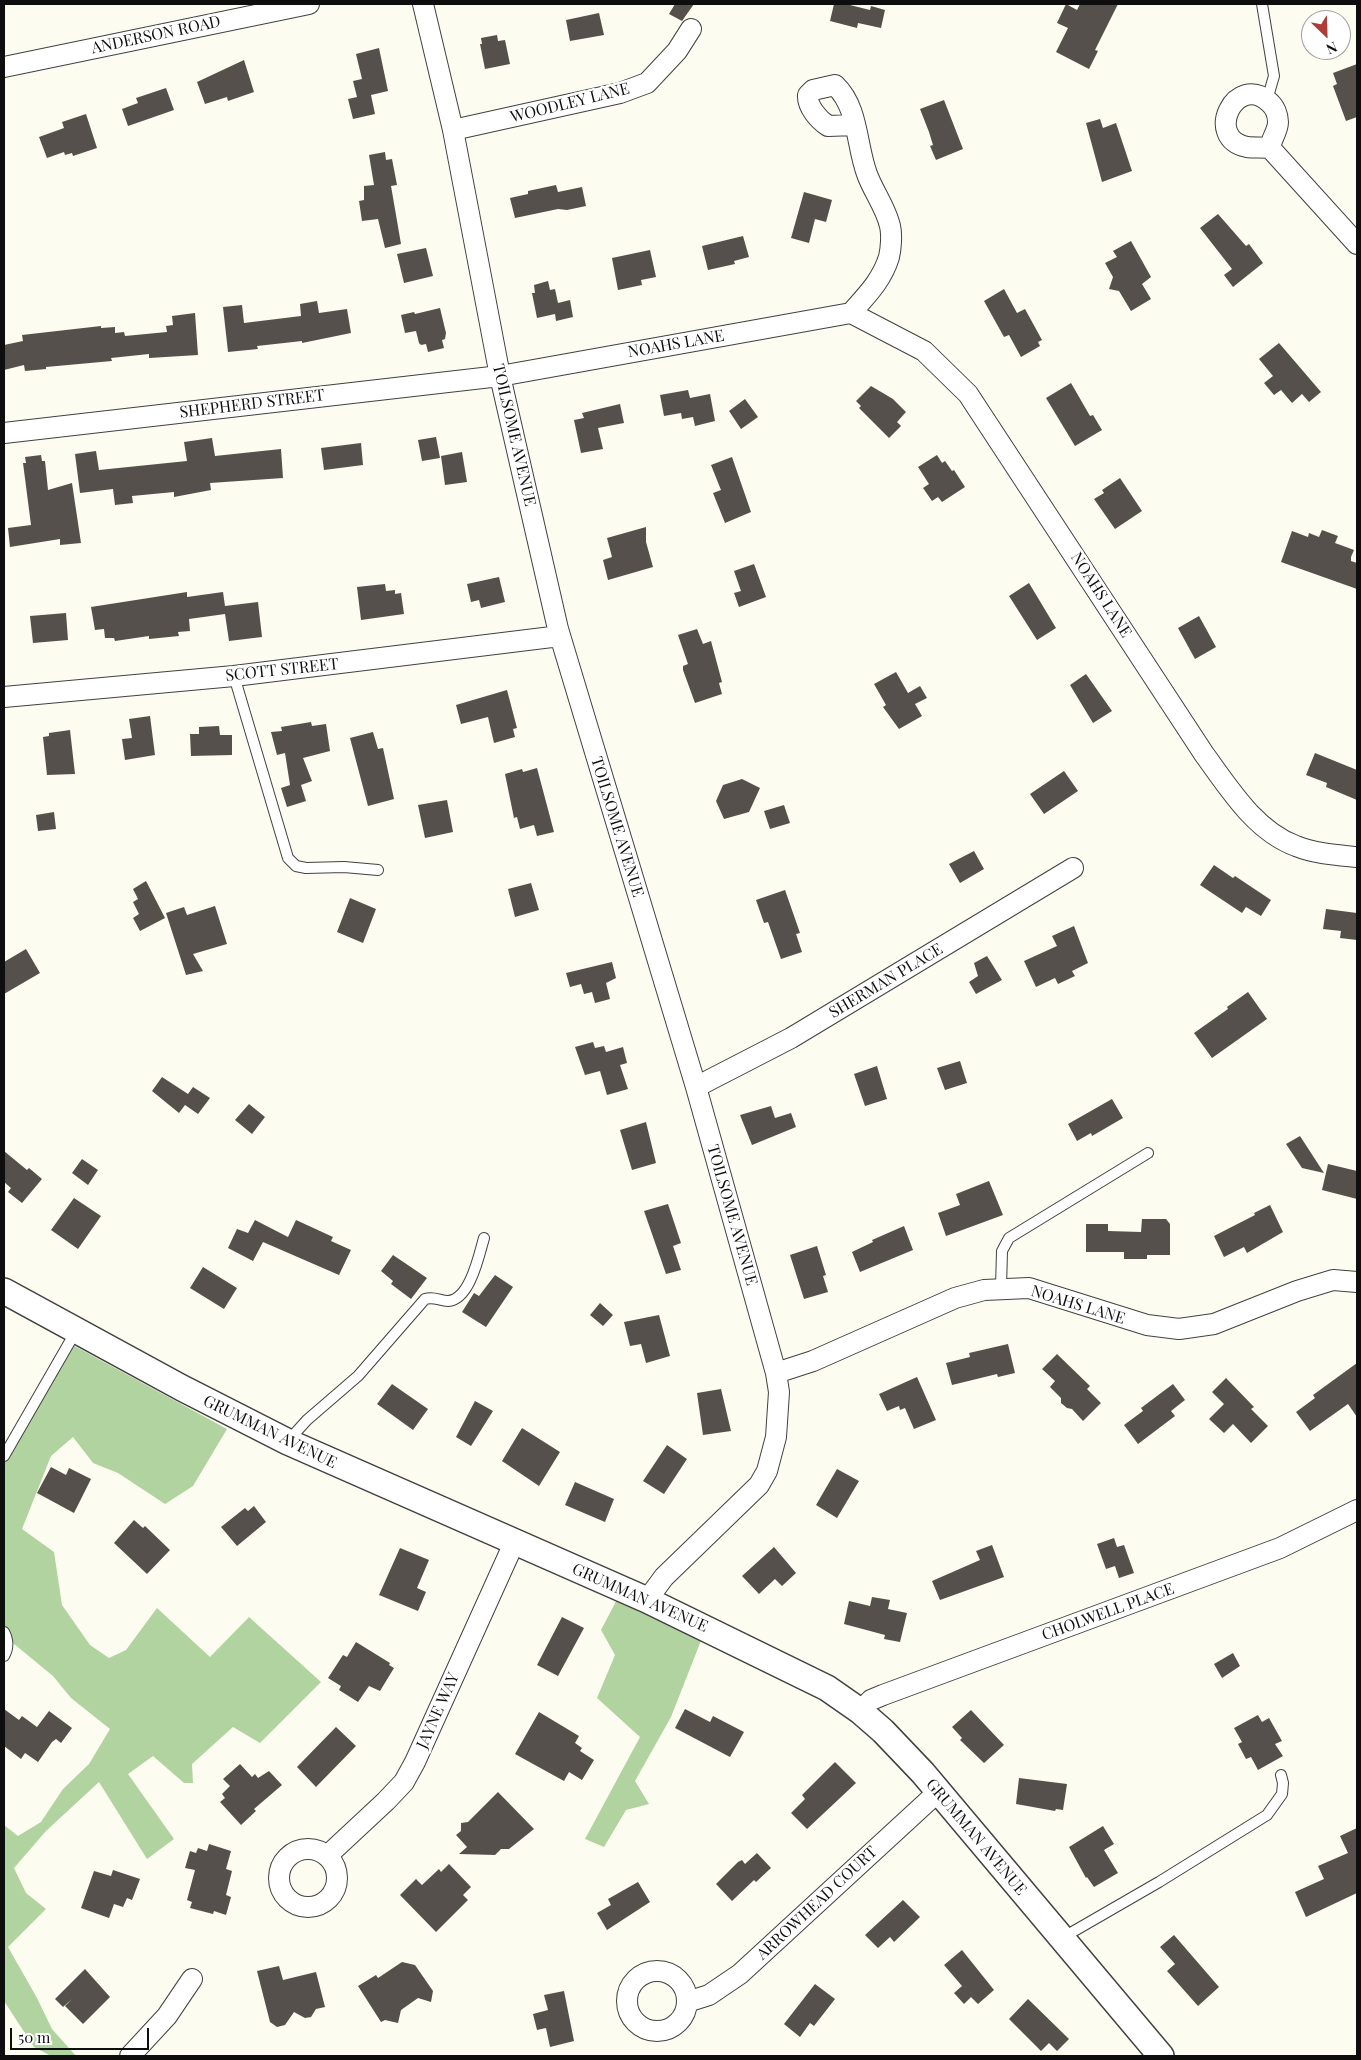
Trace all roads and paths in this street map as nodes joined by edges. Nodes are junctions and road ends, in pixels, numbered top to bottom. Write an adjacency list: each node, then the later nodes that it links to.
1 (308, 4): 5 (street, ANDERSON ROAD)
2 (423, 4): 8 (street, TOILSOME AVENUE)
3 (1262, 4): 6 (lane)
4 (691, 29): 8 (street, WOODLEY LANE)
5 (4, 67)
6 (1268, 100): 9 (street); 9 (street)
7 (854, 125): 11 (street)
8 (453, 130): 12 (street, TOILSOME AVENUE)
9 (1270, 148): 10 (street)
10 (1357, 244)
11 (852, 313): 12 (street, NOAHS LANE); 17 (street, NOAHS LANE)
12 (500, 376): 13 (street, SHEPHERD STREET); 14 (street, TOILSOME AVENUE)
13 (4, 433)
14 (560, 636): 15 (street, SCOTT STREET); 20 (street, TOILSOME AVENUE)
15 (234, 676): 16 (street, SCOTT STREET); 19 (lane)
16 (4, 697)
17 (1357, 857)
18 (1072, 868): 20 (street, SHERMAN PLACE)
19 (378, 870)
20 (696, 1087): 27 (street, TOILSOME AVENUE)
21 (1148, 1153): 24 (lane)
22 (484, 1238): 28 (lane)
23 (1357, 1282): 24 (street, NOAHS LANE)
24 (1001, 1288): 27 (street, NOAHS LANE)
25 (4, 1291): 26 (street, GRUMMAN AVENUE)
26 (76, 1331): 28 (street, GRUMMAN AVENUE); 29 (lane)
27 (776, 1373): 32 (street, TOILSOME AVENUE)
28 (288, 1442): 31 (street, GRUMMAN AVENUE)
29 (4, 1456)
30 (1357, 1510): 35 (street, CHOLWELL PLACE)
31 (514, 1543): 32 (street, GRUMMAN AVENUE); 38 (street, JAYNE WAY)
32 (647, 1600): 35 (street, GRUMMAN AVENUE)
33 (4, 1632): 34 (lane)
34 (4, 1656)
35 (860, 1711): 37 (street, GRUMMAN AVENUE)
36 (1281, 1775): 39 (lane)
37 (939, 1791): 39 (street, GRUMMAN AVENUE); 41 (street, ARROWHEAD COURT)
38 (327, 1856)
39 (1061, 1938): 43 (street, GRUMMAN AVENUE)
40 (192, 1979): 42 (street)
41 (687, 2002)
42 (130, 2056)
43 (1162, 2056)

